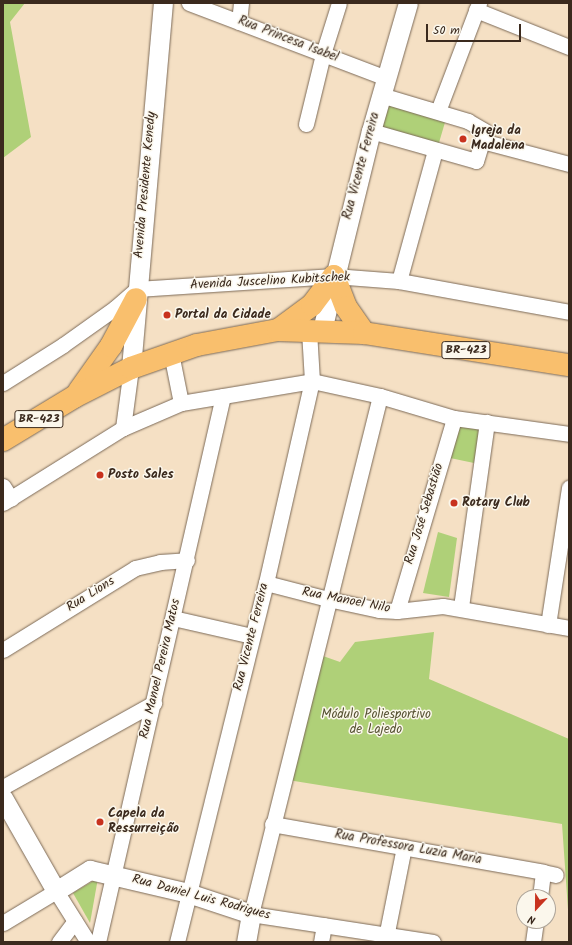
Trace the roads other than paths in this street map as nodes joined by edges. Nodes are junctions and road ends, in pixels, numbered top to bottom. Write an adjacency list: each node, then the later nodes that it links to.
1 (163, 3): 19 (street, Avenida Presidente Kenedy)
2 (189, 3): 7 (street, Rua Princesa Isabel)
3 (241, 3): 7 (street)
4 (339, 3): 9 (street)
5 (408, 3): 10 (street, Rua Vicente Ferreira)
6 (477, 7): 8 (street); 11 (street)
7 (239, 22): 9 (street, Rua Princesa Isabel)
8 (569, 47)
9 (323, 54): 10 (street, Rua Princesa Isabel); 12 (street)
10 (383, 87): 11 (street, Rua Princesa Isabel); 13 (street, Rua Vicente Ferreira)
11 (438, 111): 14 (street, Rua Princesa Isabel)
12 (306, 124)
13 (371, 131): 15 (street); 17 (street, Rua Vicente Ferreira)
14 (482, 141): 15 (street); 16 (street)
15 (435, 150): 18 (street)
16 (569, 164)
17 (334, 276): 18 (street, Avenida Juscelino Kubitschek); 19 (street, Avenida Juscelino Kubitschek); 21 (main road); 22 (street, Rua Vicente Ferreira); 23 (main road)
18 (399, 281): 20 (street, Avenida Juscelino Kubitschek)
19 (137, 294): 26 (street, Avenida Presidente Kenedy); 28 (street); 31 (main road)
20 (569, 312)
21 (278, 330): 22 (main road, BR-423); 24 (main road, BR-423)
22 (315, 330): 23 (main road, BR-423); 27 (street, Rua Vicente Ferreira)
23 (364, 333): 25 (main road, BR-423)
24 (171, 353): 26 (main road, BR-423); 32 (street)
25 (569, 365)
26 (131, 368): 31 (main road, BR-423); 35 (street)
27 (312, 381): 29 (street); 30 (street); 42 (street, Rua Vicente Ferreira)
28 (3, 383)
29 (223, 396): 32 (street); 41 (street, Rua Manoel Pereira Matos)
30 (380, 396): 33 (street); 43 (street)
31 (74, 398): 37 (main road, BR-423)
32 (181, 403): 35 (street)
33 (454, 418): 34 (street); 45 (street, Rua José Sebastião)
34 (488, 422): 36 (street); 44 (street)
35 (123, 428): 40 (street)
36 (569, 434)
37 (3, 440)
38 (3, 486): 40 (street)
39 (569, 488): 47 (street)
40 (7, 501)
41 (186, 560): 46 (street, Rua Manoel Pereira Matos); 50 (street, Rua Lions)
42 (266, 583): 43 (street, Rua Manoel Nilo); 49 (street, Rua Vicente Ferreira)
43 (328, 599): 45 (street, Rua Manoel Nilo); 54 (street)
44 (461, 608): 45 (street, Rua Manoel Nilo); 47 (street, Rua Manoel Nilo)
45 (396, 610)
46 (173, 618): 49 (street); 51 (street, Rua Manoel Pereira Matos)
47 (548, 625): 48 (street, Rua Manoel Nilo)
48 (569, 628)
49 (252, 636): 59 (street, Rua Vicente Ferreira)
50 (3, 650)
51 (154, 703): 52 (street); 56 (street, Rua Manoel Pereira Matos)
52 (3, 787)
53 (3, 798): 58 (street)
54 (272, 824): 55 (street, Rua Professora Luzia Maria); 60 (street)
55 (404, 847): 57 (street, Rua Professora Luzia Maria); 65 (street)
56 (112, 875): 58 (street, Rua Daniel Luis Rodrigues); 59 (street, Rua Daniel Luis Rodrigues); 68 (street, Rua Manoel Pereira Matos)
57 (543, 889)
58 (56, 891): 61 (street); 62 (street)
59 (188, 893): 60 (street, Rua Daniel Luis Rodrigues); 69 (street, Rua Vicente Ferreira)
60 (251, 914): 63 (street, Rua Daniel Luis Rodrigues); 70 (street)
61 (75, 921): 66 (street); 67 (street)
62 (3, 923)
63 (324, 925): 65 (street, Rua Daniel Luis Rodrigues); 71 (street)
64 (535, 929): 73 (street)
65 (386, 939): 72 (street, Rua Daniel Luis Rodrigues)
66 (59, 942)
67 (88, 942)
68 (98, 942)
69 (177, 942)
70 (246, 942)
71 (321, 942)
72 (433, 942)
73 (533, 942)

